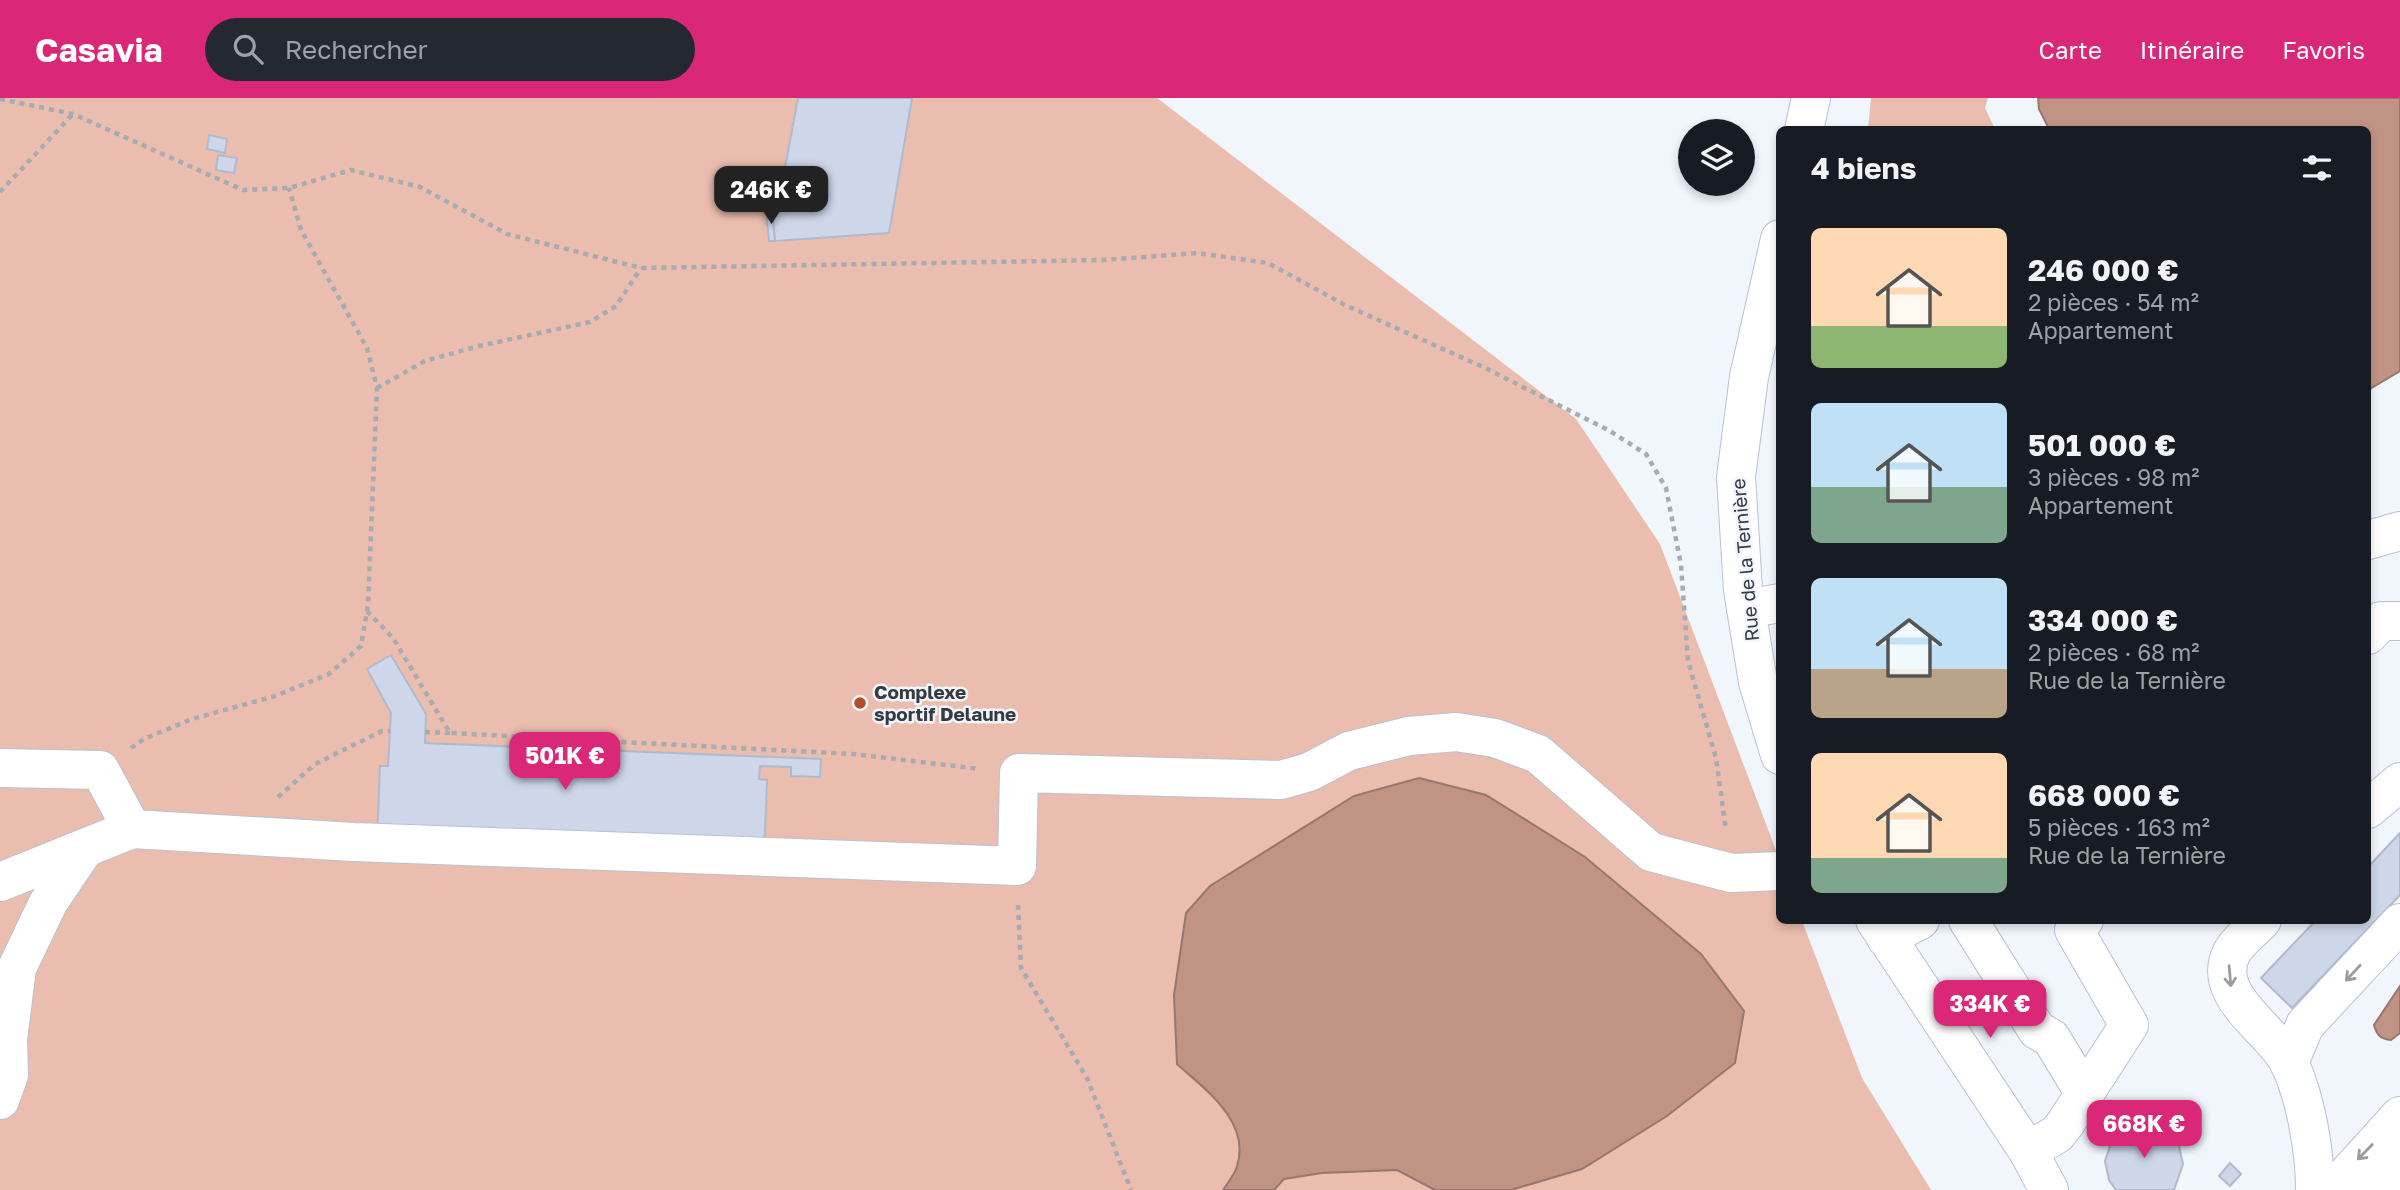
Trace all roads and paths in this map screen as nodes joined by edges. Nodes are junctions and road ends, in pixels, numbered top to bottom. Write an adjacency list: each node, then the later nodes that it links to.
1 (1811, 98): 4 (street)
2 (0, 99): 3 (path)
3 (73, 114): 5 (path); 6 (path)
4 (1805, 126)
5 (289, 188): 8 (path); 9 (path)
6 (0, 192)
7 (1776, 257): 12 (street, Rue de la Ternière)
8 (642, 268): 9 (path); 30 (path)
9 (377, 388): 13 (path)
10 (2400, 531): 11 (street)
11 (2371, 539)
12 (1763, 606): 19 (street, Rue de la Ternière)
13 (367, 611): 18 (path); 21 (path)
14 (2400, 621): 15 (street)
15 (2371, 632)
16 (390, 731): 26 (path)
17 (425, 732): 18 (path)
18 (450, 733): 22 (path)
19 (1776, 742)
20 (0, 768): 21 (street)
21 (100, 771): 25 (street)
22 (1019, 774): 28 (street); 30 (street)
23 (2400, 782): 24 (street)
24 (2371, 806)
25 (132, 829): 26 (street); 27 (street)
26 (234, 835): 28 (street)
27 (85, 848): 31 (street); 40 (street)
28 (1017, 866): 44 (path)
29 (1776, 871): 30 (street)
30 (1731, 873)
31 (0, 882)
32 (2400, 923): 38 (street, one-way to 38)
33 (1902, 924): 37 (street)
34 (1970, 924): 39 (street)
35 (2080, 924): 39 (street)
36 (2258, 924): 38 (street, one-way to 38)
37 (1880, 929): 42 (street)
38 (2289, 1063): 46 (street)
39 (2085, 1094): 42 (street)
40 (0, 1100)
41 (2400, 1116): 47 (street, one-way to 47)
42 (2028, 1151): 45 (street)
43 (2400, 1163): 48 (street)
44 (1131, 1190)
45 (2049, 1190)
46 (2315, 1190)
47 (2333, 1190)
48 (2373, 1190)

